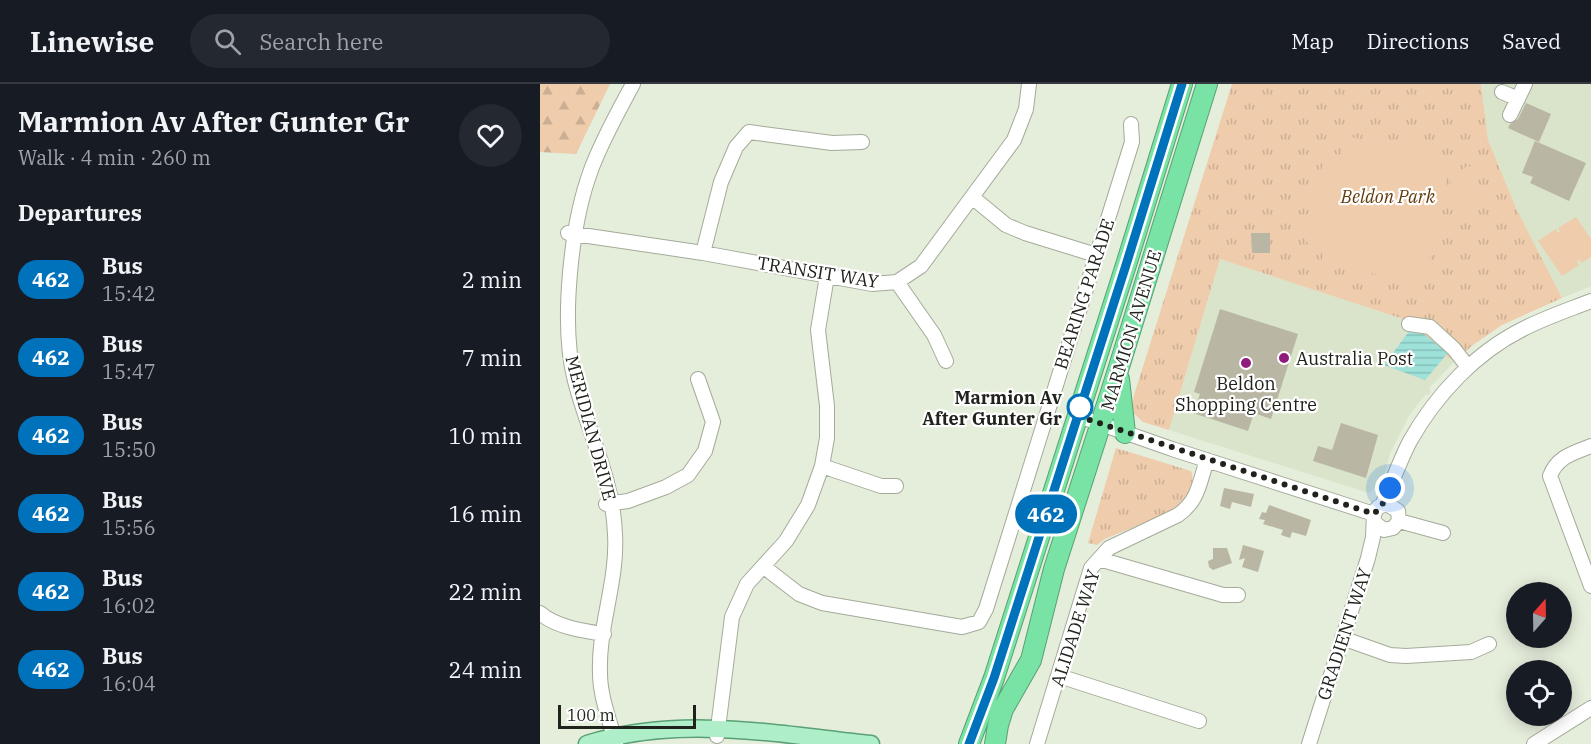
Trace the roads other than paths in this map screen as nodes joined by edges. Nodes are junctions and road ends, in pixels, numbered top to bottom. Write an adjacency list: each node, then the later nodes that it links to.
1 (623, 84): 15 (street, MERIDIAN DRIVE)
2 (633, 84): 15 (street, MERIDIAN DRIVE)
3 (1029, 84): 14 (street, TRANSIT WAY)
4 (1176, 84): 10 (highway)
5 (1182, 84): 10 (highway, MARMION AVENUE)
6 (1207, 84): 25 (highway, MARMION AVENUE)
7 (1525, 84): 9 (street)
8 (1502, 92): 9 (street)
9 (1518, 99): 11 (street)
10 (1176, 104): 27 (highway, MARMION AVENUE)
11 (1510, 115)
12 (1131, 124): 17 (street, BEARING PARADE)
13 (862, 142): 16 (street)
14 (972, 197): 17 (street); 19 (street, TRANSIT WAY)
15 (572, 234): 16 (street, TRANSIT WAY); 34 (street, MERIDIAN DRIVE)
16 (703, 253): 18 (street, TRANSIT WAY)
17 (1096, 255): 39 (street, BEARING PARADE)
18 (827, 276): 19 (street, TRANSIT WAY); 32 (street)
19 (897, 282): 23 (street)
20 (1591, 301): 24 (street, GRADIENT WAY)
21 (1591, 310): 36 (street, GRADIENT WAY)
22 (1409, 324): 24 (street)
23 (946, 361)
24 (1468, 367): 35 (street, GRADIENT WAY)
25 (1119, 370): 28 (highway, MARMION AVENUE); 29 (highway)
26 (698, 379): 34 (street)
27 (1078, 416): 28 (street); 55 (highway, MARMION AVENUE)
28 (1101, 424): 29 (street); 56 (highway, MARMION AVENUE)
29 (1125, 433): 31 (street)
30 (1591, 446): 40 (street)
31 (1207, 460): 35 (street); 38 (street, ALIDADE WAY)
32 (822, 466): 33 (street); 39 (street)
33 (896, 486)
34 (608, 503): 43 (street, MERIDIAN DRIVE)
35 (1377, 514): 36 (street); 36 (street); 44 (street, GRADIENT WAY)
36 (1394, 520): 37 (street); 44 (street, GRADIENT WAY)
37 (1443, 533)
38 (1099, 559): 41 (street); 46 (street, ALIDADE WAY)
39 (764, 567): 49 (street)
40 (1591, 586)
41 (1238, 595)
42 (540, 613): 43 (street)
43 (600, 634): 50 (street, MERIDIAN DRIVE)
44 (1346, 640): 45 (street); 58 (street, GRADIENT WAY); 59 (street, GRADIENT WAY)
45 (1489, 644)
46 (1059, 676): 48 (street); 57 (street, ALIDADE WAY)
47 (1591, 708): 60 (street)
48 (1199, 721)
49 (717, 732): 50 (main road); 51 (main road); 53 (main road)
50 (612, 741): 52 (main road)
51 (821, 741): 54 (main road)
52 (587, 744)
53 (794, 744)
54 (871, 744)
55 (969, 744)
56 (995, 744)
57 (1037, 744)
58 (1309, 744)
59 (1317, 744)
60 (1534, 744)

